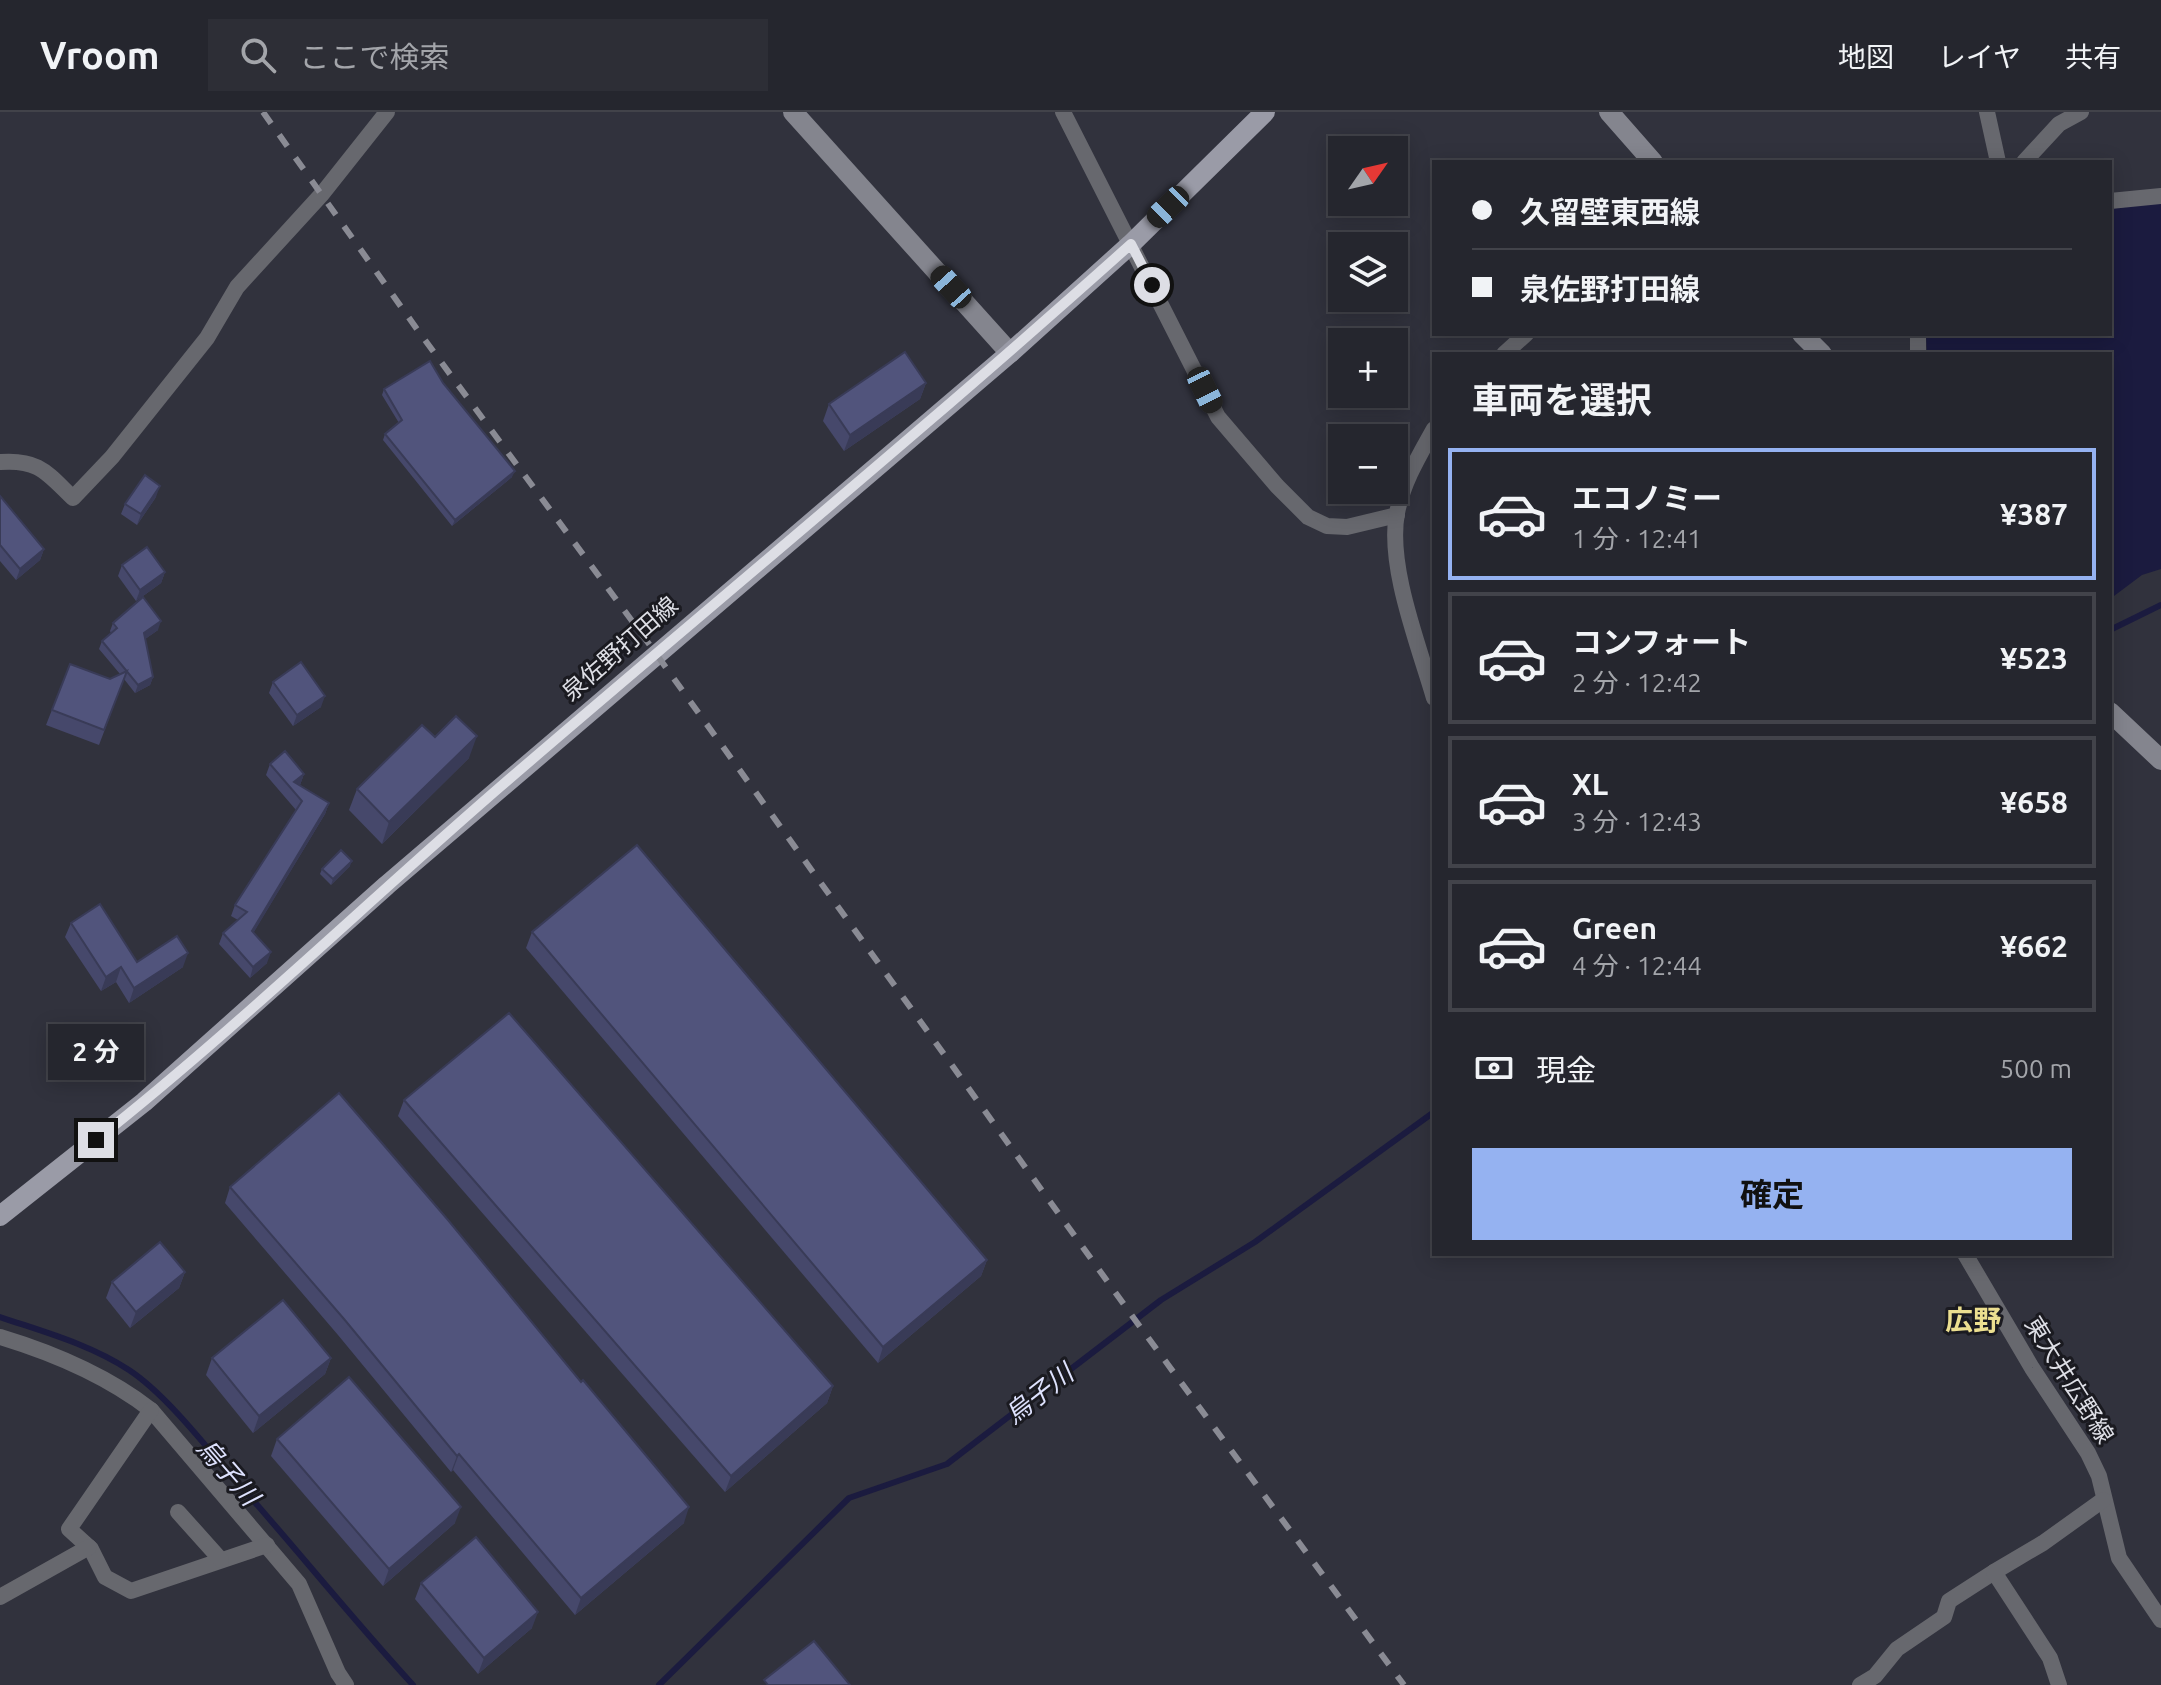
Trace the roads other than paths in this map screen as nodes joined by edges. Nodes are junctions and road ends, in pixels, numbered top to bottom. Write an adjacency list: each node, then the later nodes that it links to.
1 (387, 112): 21 (street)
2 (793, 112): 19 (street)
3 (1063, 112): 14 (street)
4 (1265, 112): 14 (main road, 泉佐野打田線)
5 (1609, 112): 9 (street)
6 (1987, 112): 10 (street)
7 (2081, 112): 8 (street)
8 (2058, 118): 11 (street)
9 (1651, 160)
10 (1998, 160)
11 (2026, 160)
12 (2161, 196): 13 (street)
13 (2112, 201)
14 (1131, 244): 19 (main road, 泉佐野打田線); 22 (street)
15 (1524, 336): 17 (street)
16 (1804, 336): 18 (street)
17 (1506, 352)
18 (1820, 352)
19 (1010, 353): 26 (main road, 泉佐野打田線)
20 (1432, 433): 22 (street)
21 (0, 462)
22 (1397, 515): 23 (street)
23 (1432, 691)
24 (2112, 714): 25 (street)
25 (2161, 760)
26 (0, 1216)
27 (1966, 1256): 30 (street, 東大井広野線)
28 (0, 1337): 29 (street)
29 (151, 1410): 32 (street); 33 (street)
30 (2103, 1500): 35 (street); 37 (street, 東大井広野線)
31 (178, 1512): 34 (street)
32 (267, 1545): 34 (street); 38 (street)
33 (89, 1547): 34 (street); 36 (street)
34 (221, 1560)
35 (1994, 1572): 39 (street); 40 (street)
36 (0, 1597)
37 (2161, 1620)
38 (346, 1685)
39 (1860, 1685)
40 (2059, 1685)

